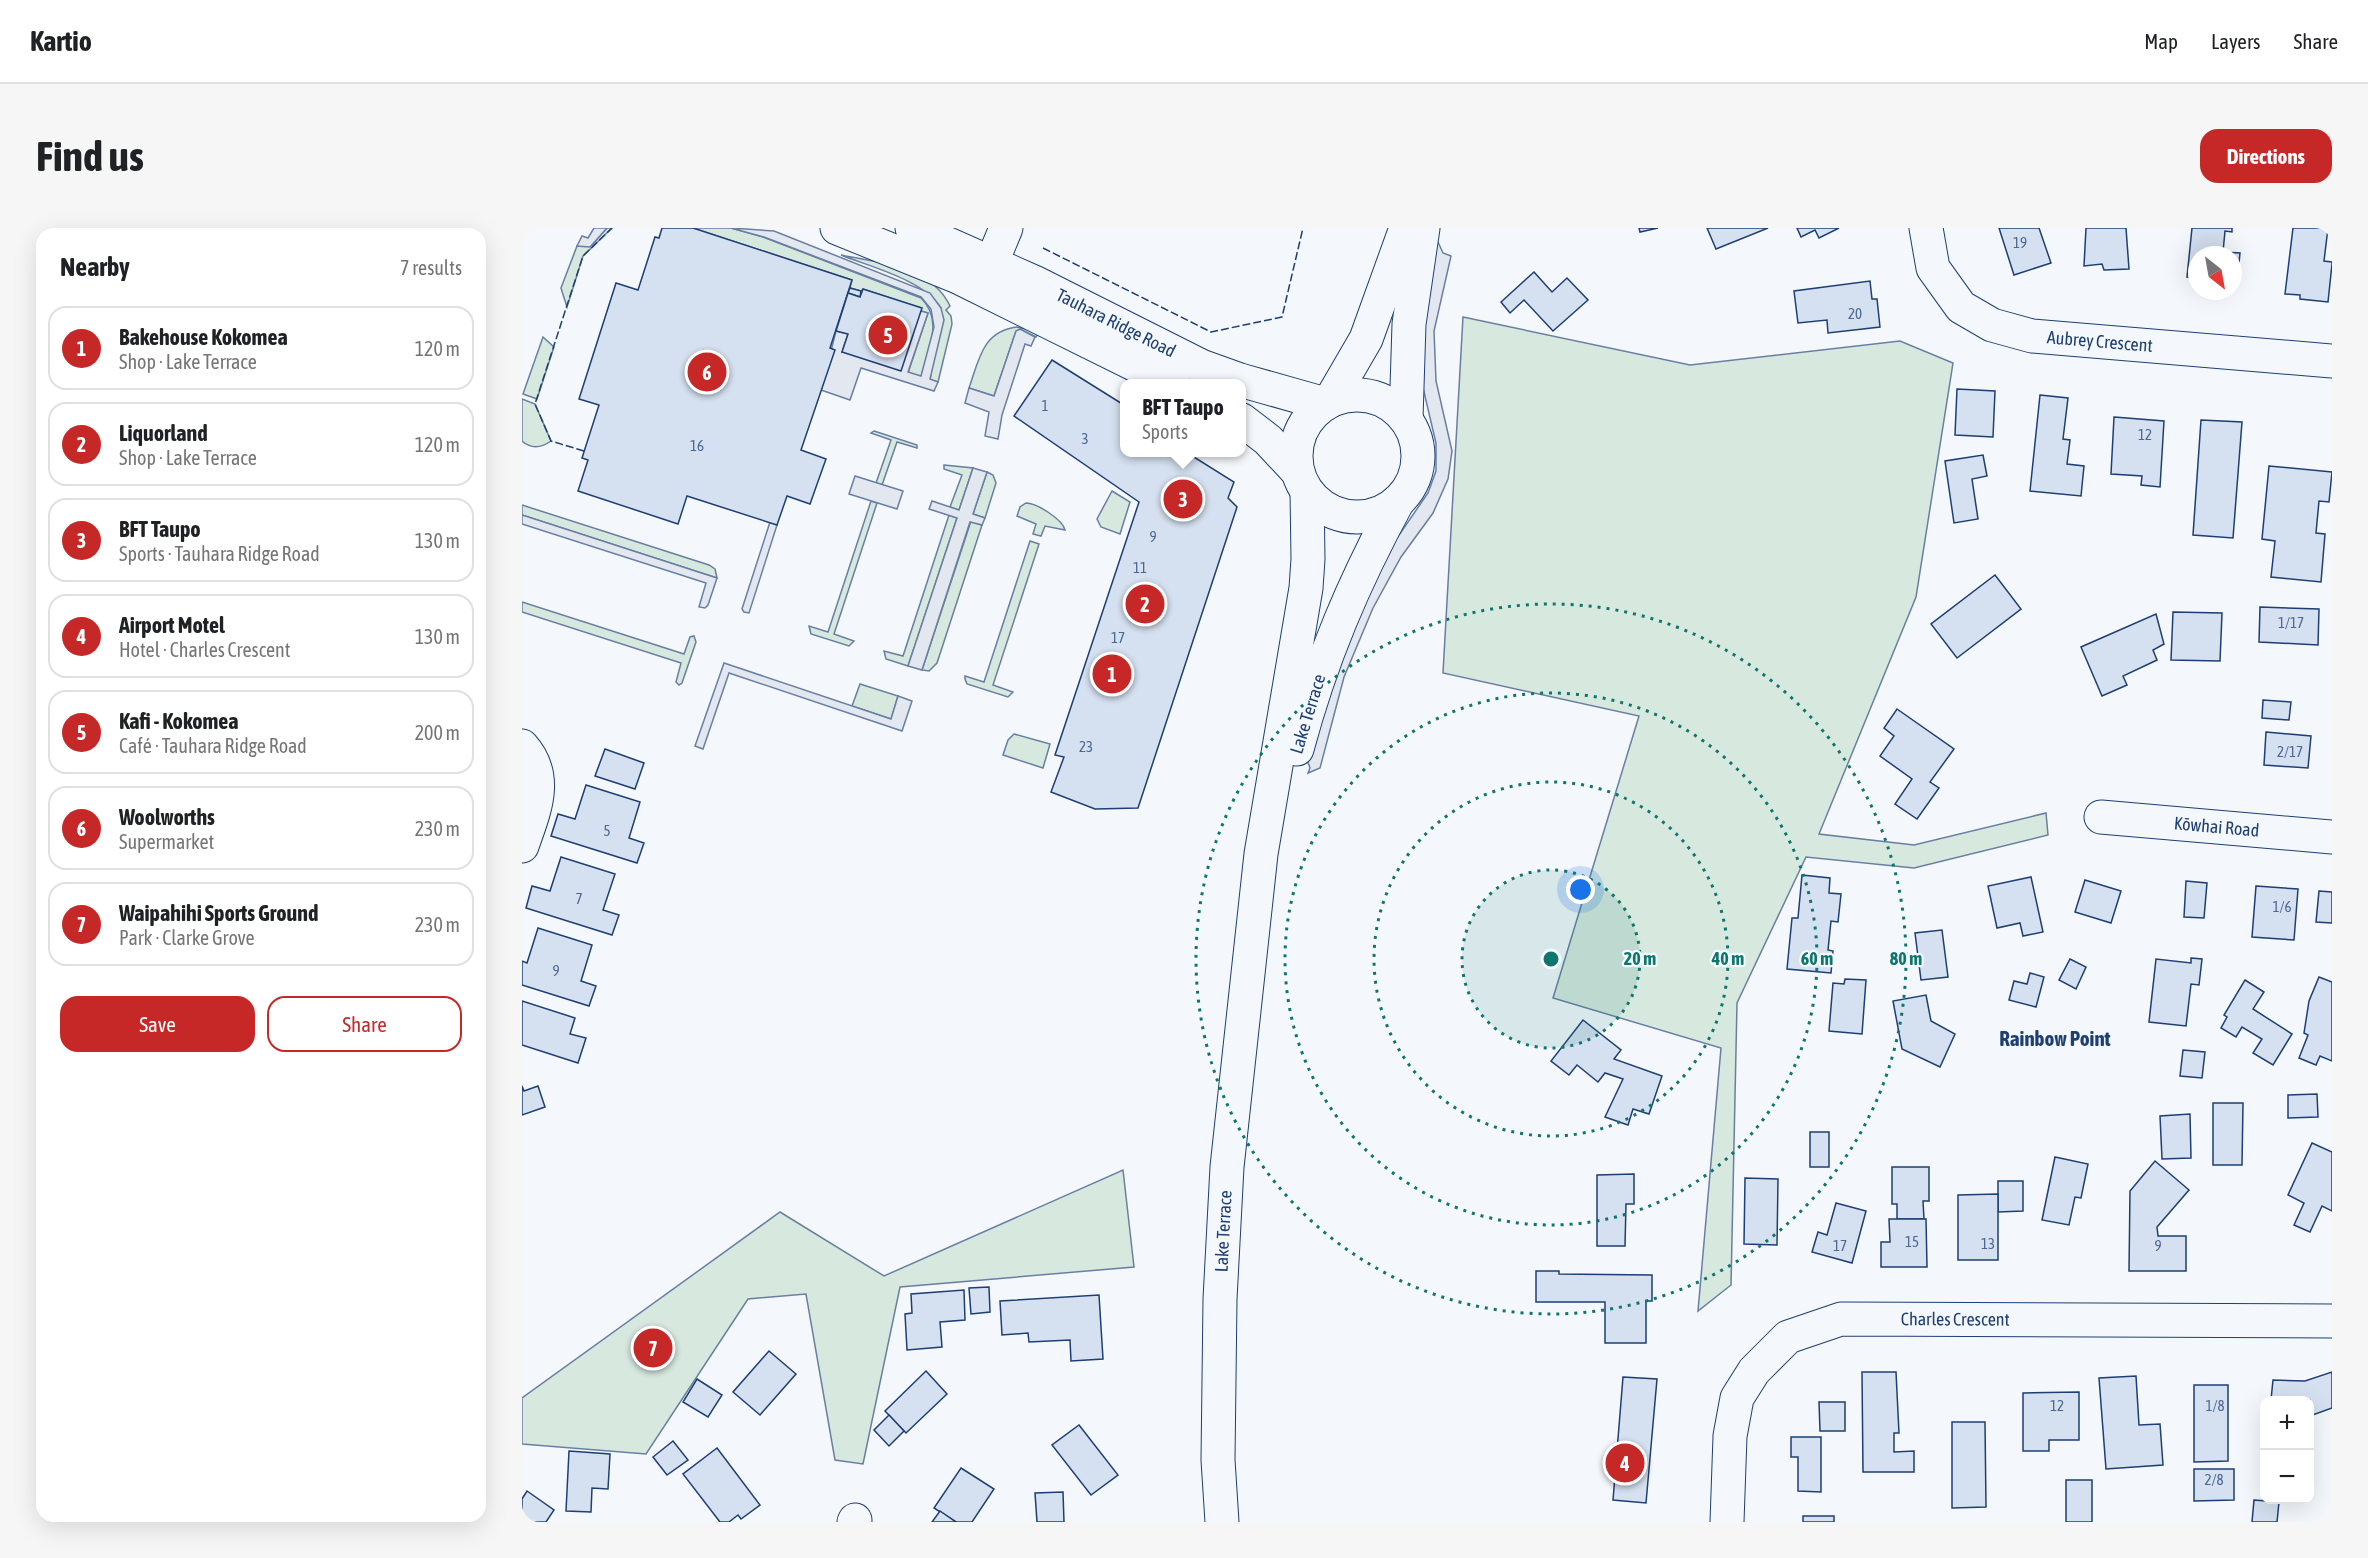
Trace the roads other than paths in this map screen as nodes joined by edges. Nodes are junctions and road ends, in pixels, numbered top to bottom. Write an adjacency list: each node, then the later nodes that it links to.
1 (837, 228): 9 (street, Tauhara Ridge Road)
2 (912, 228): 7 (street, Tauhara Ridge Road)
3 (1006, 228): 7 (street)
4 (1406, 228): 12 (street)
5 (1423, 228): 13 (street)
6 (1926, 228): 8 (street, Aubrey Crescent)
7 (992, 262): 10 (street, Tauhara Ridge Road)
8 (2332, 361)
9 (1164, 379)
10 (1235, 379)
11 (1246, 382): 12 (street, Tauhara Ridge Road)
12 (1328, 402): 13 (street); 15 (street)
13 (1406, 419): 16 (street)
14 (1246, 423): 15 (street)
15 (1302, 481): 16 (street); 21 (street, Lake Terrace)
16 (1398, 501): 21 (street, Lake Terrace)
17 (522, 746): 20 (street)
18 (2101, 817): 19 (street, Kōwhai Road)
19 (2332, 837)
20 (522, 846)
21 (1252, 940): 23 (street, Lake Terrace)
22 (2332, 1321): 24 (street, Charles Crescent)
23 (1222, 1522)
24 (1727, 1522)

